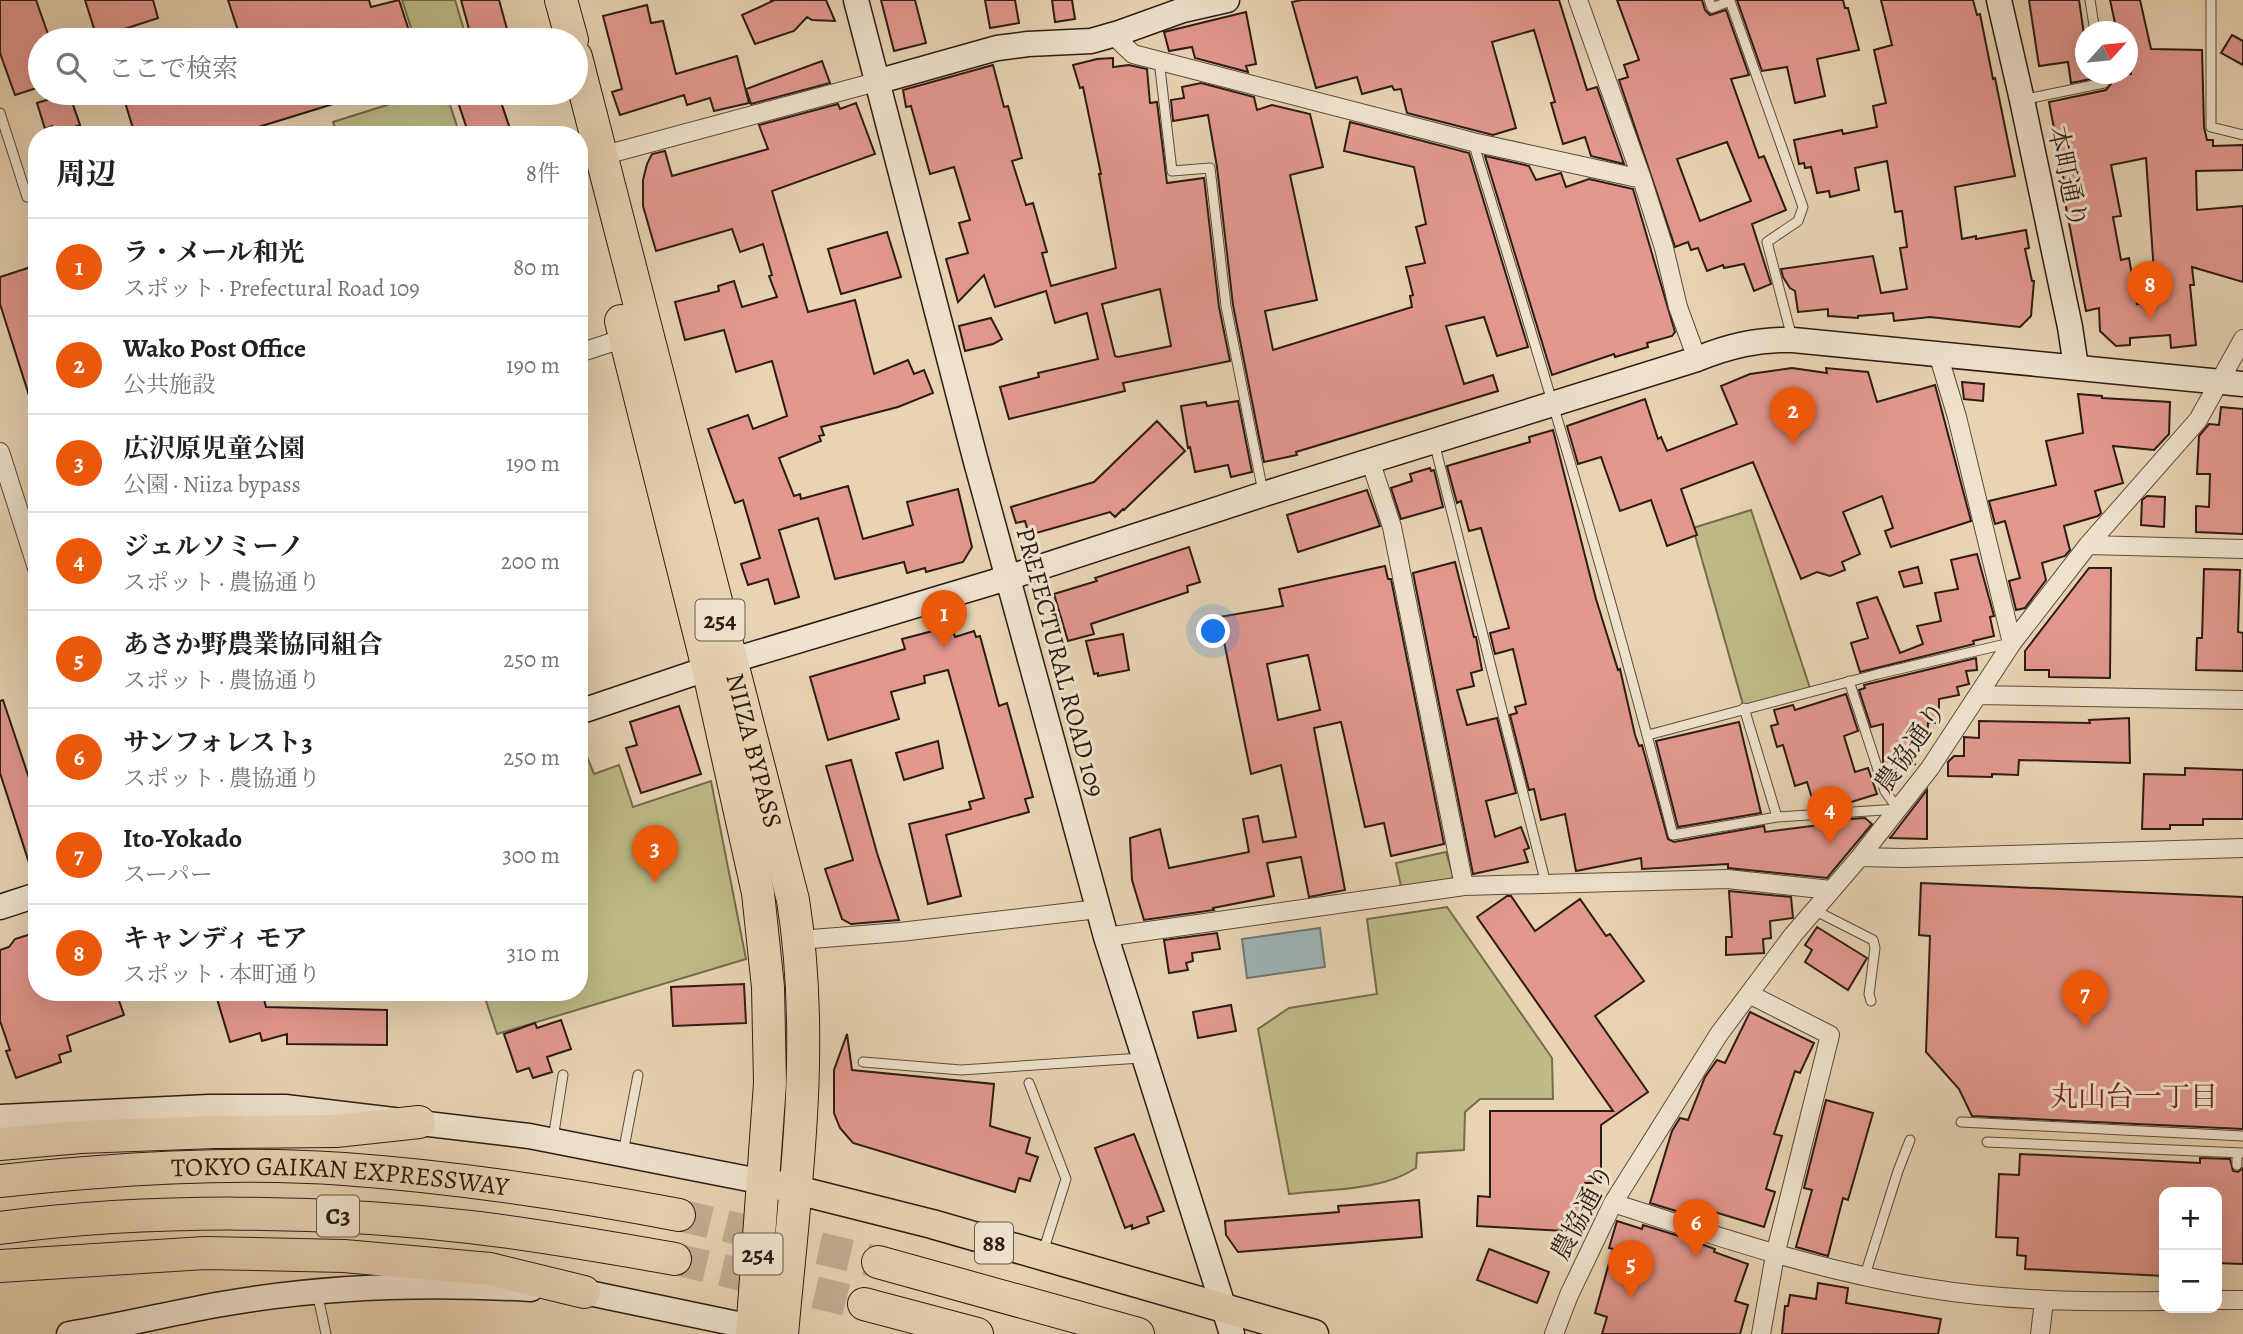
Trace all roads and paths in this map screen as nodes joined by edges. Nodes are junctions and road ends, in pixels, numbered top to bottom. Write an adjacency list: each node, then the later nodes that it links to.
1 (541, 0): 11 (highway)
2 (562, 0): 12 (highway)
3 (856, 0): 15 (street, PREFECTURAL ROAD 109)
4 (1227, 0): 13 (street)
5 (1578, 0): 26 (street)
6 (1709, 0): 30 (lane)
7 (1998, 0): 17 (street, 本町通り)
8 (2090, 0): 10 (lane)
9 (2211, 0): 23 (lane)
10 (2093, 21)
11 (548, 28)
12 (569, 28)
13 (1113, 35): 14 (street); 15 (street)
14 (1159, 60): 24 (street); 40 (lane)
15 (876, 82): 25 (street); 44 (street, PREFECTURAL ROAD 109)
16 (2099, 84): 17 (lane)
17 (2022, 100): 34 (street, 本町通り)
18 (567, 105): 21 (highway)
19 (583, 105): 22 (highway, NIIZA BYPASS / 254)
20 (0, 113): 27 (lane)
21 (573, 126)
22 (586, 126)
23 (2243, 135)
24 (1473, 142): 26 (street); 36 (lane)
25 (590, 155): 28 (highway, NIIZA BYPASS / 254); 46 (highway, NIIZA BYPASS / 254)
26 (1642, 180): 33 (street)
27 (27, 197)
28 (625, 338): 31 (street); 46 (highway, NIIZA BYPASS / 254)
29 (2243, 339): 35 (street, 農協通り)
30 (1793, 340): 32 (street); 33 (street)
31 (588, 350)
32 (1938, 354): 34 (street); 45 (street)
33 (1697, 359): 36 (street)
34 (2076, 368): 35 (street)
35 (2232, 383): 42 (street, 農協通り)
36 (1553, 402): 37 (street); 52 (lane)
37 (1434, 441): 39 (street); 57 (lane)
38 (0, 453): 41 (street)
39 (1370, 460): 40 (street); 58 (street)
40 (1264, 494): 44 (street)
41 (28, 523)
42 (2088, 545): 43 (street); 45 (street, 農協通り)
43 (2243, 549)
44 (1007, 578): 46 (street); 62 (street, PREFECTURAL ROAD 109)
45 (2012, 643): 47 (lane); 48 (street, 農協通り)
46 (719, 665): 51 (street); 65 (highway, NIIZA BYPASS / 254); 85 (highway, NIIZA BYPASS / 254)
47 (1849, 681): 50 (lane); 53 (lane)
48 (1978, 695): 49 (street); 53 (street, 農協通り)
49 (2243, 700)
50 (1744, 708): 52 (lane); 54 (lane)
51 (588, 709)
52 (1648, 735): 54 (lane)
53 (1898, 809): 54 (lane); 56 (street, 農協通り)
54 (1777, 817)
55 (2243, 848): 56 (street)
56 (1860, 857): 59 (street, 農協通り)
57 (1546, 884): 58 (street); 59 (street)
58 (1464, 886): 64 (street)
59 (1831, 890): 63 (street, 農協通り)
60 (28, 898): 61 (street)
61 (0, 907)
62 (1098, 909): 64 (street, PREFECTURAL ROAD 109); 65 (street)
63 (1814, 911): 66 (street, 農協通り); 67 (lane)
64 (1106, 937): 68 (street, PREFECTURAL ROAD 109)
65 (799, 940): 86 (highway, NIIZA BYPASS / 254)
66 (1749, 994): 87 (street, 農協通り); 90 (street)
67 (1871, 1001)
68 (1143, 1058): 69 (lane); 103 (street, PREFECTURAL ROAD 109)
69 (863, 1062)
70 (563, 1075): 77 (lane)
71 (638, 1075): 82 (lane)
72 (1029, 1083): 91 (lane)
73 (0, 1117): 74 (street)
74 (419, 1122): 77 (street); 80 (highway)
75 (1961, 1122): 76 (lane)
76 (2243, 1136)
77 (553, 1140): 82 (street)
78 (1910, 1140): 95 (lane)
79 (1987, 1142): 81 (lane)
80 (0, 1144)
81 (2240, 1153): 83 (lane)
82 (623, 1154): 85 (street)
83 (2237, 1165)
84 (0, 1181): 88 (highway, TOKYO GAIKAN EXPRESSWAY / C3)
85 (764, 1182): 86 (main road, 88); 104 (highway, NIIZA BYPASS / 254)
86 (795, 1190): 91 (main road, 88); 104 (highway, NIIZA BYPASS / 254)
87 (1613, 1203): 90 (street); 111 (street, 農協通り)
88 (679, 1215)
89 (0, 1228): 92 (highway, TOKYO GAIKAN EXPRESSWAY / C3)
90 (1775, 1255): 95 (street); 112 (street)
91 (1042, 1257): 103 (main road, 88)
92 (674, 1259)
93 (878, 1262): 108 (highway)
94 (0, 1266): 97 (highway)
95 (1865, 1275): 100 (street)
96 (317, 1291): 97 (street); 105 (street); 106 (lane)
97 (584, 1292): 104 (street)
98 (2222, 1300): 99 (street)
99 (2243, 1300)
100 (2044, 1301): 101 (street); 113 (street)
101 (2159, 1301)
102 (864, 1304): 107 (highway)
103 (1223, 1308): 109 (street, PREFECTURAL ROAD 109); 110 (main road, 88)
104 (765, 1332)
105 (69, 1334)
106 (326, 1334)
107 (977, 1334)
108 (1138, 1334)
109 (1232, 1334)
110 (1314, 1334)
111 (1554, 1334)
112 (1761, 1334)
113 (2040, 1334)

